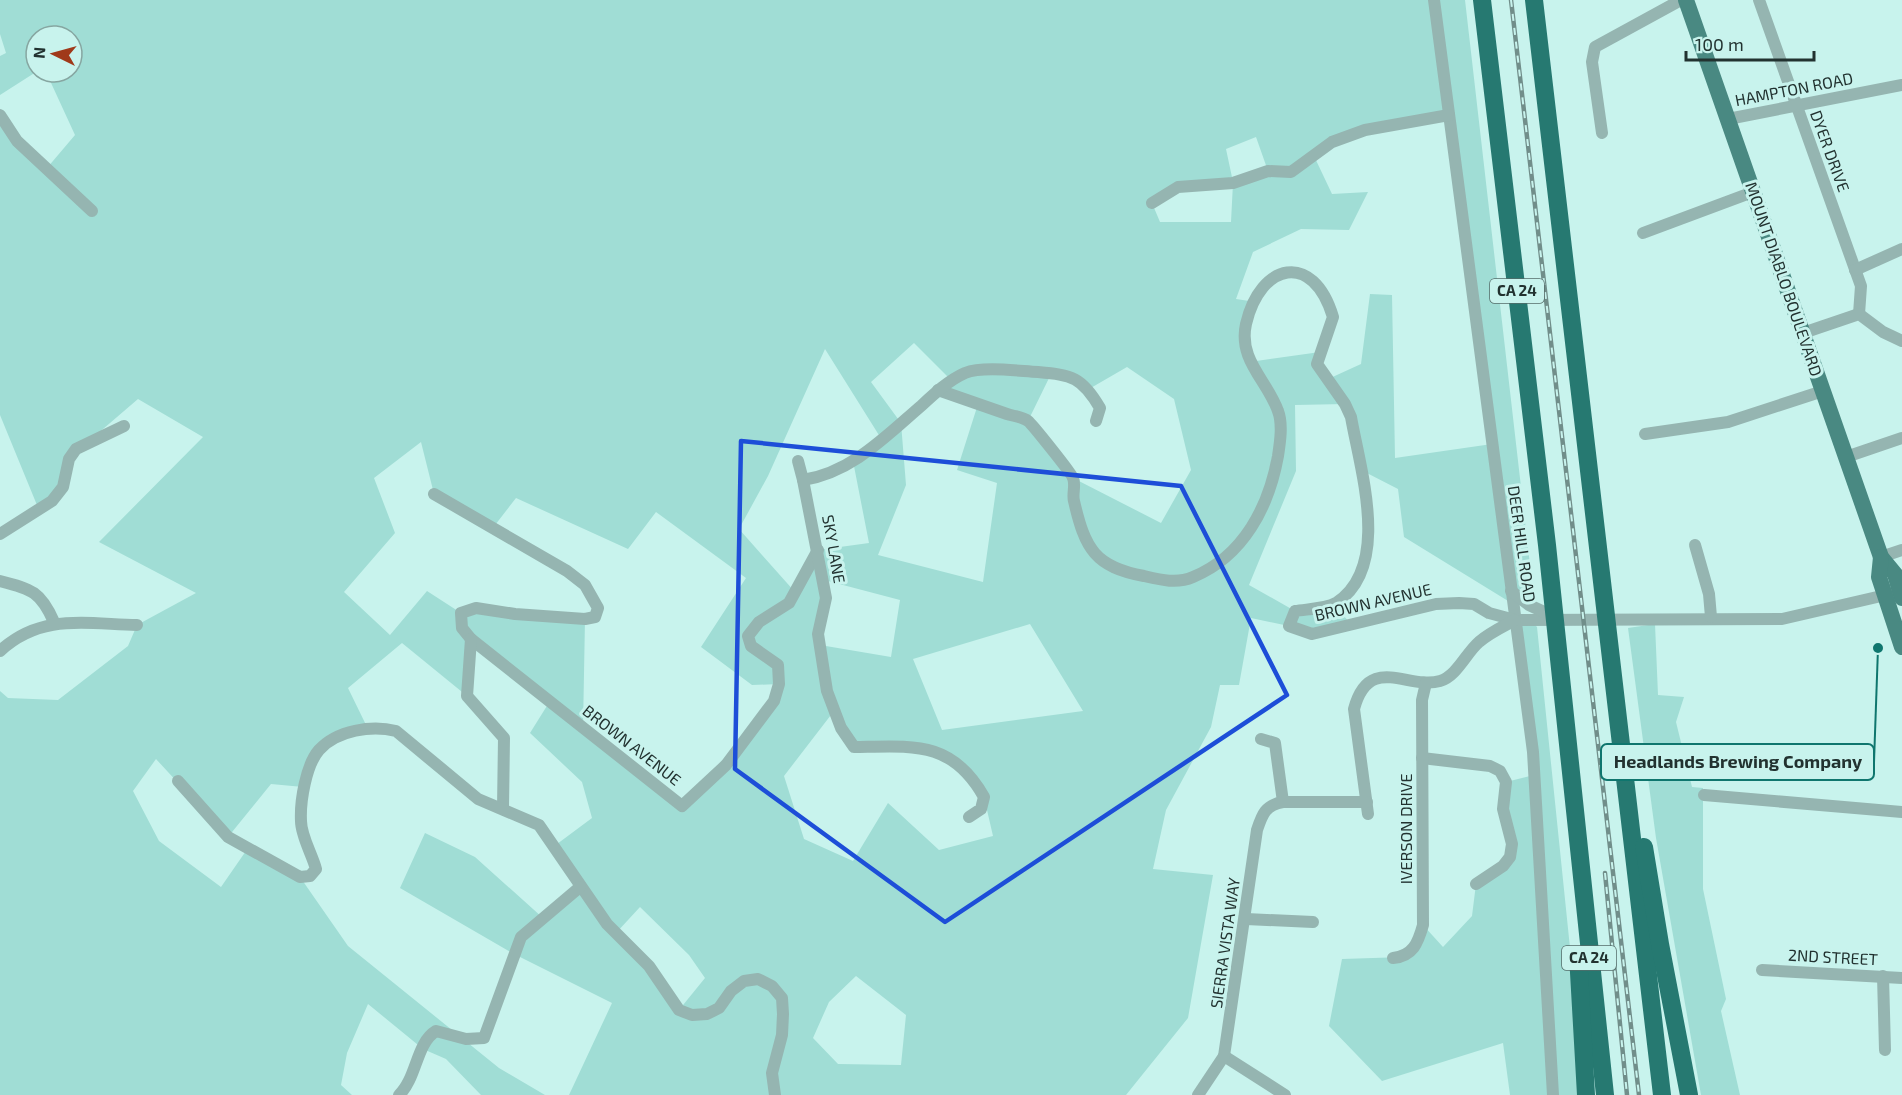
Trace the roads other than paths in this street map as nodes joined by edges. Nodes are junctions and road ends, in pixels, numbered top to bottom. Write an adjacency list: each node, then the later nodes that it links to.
1 (1434, 0): 8 (street, DEER HILL ROAD)
2 (1482, 0): 57 (highway, CA 24)
3 (1534, 0): 48 (highway, CA 24)
4 (1684, 0): 10 (main road, MOUNT DIABLO BOULEVARD); 11 (street)
5 (1759, 0): 7 (street, DYER DRIVE)
6 (1902, 85): 7 (street, HAMPTON ROAD)
7 (1796, 105): 10 (street, HAMPTON ROAD); 17 (street, DYER DRIVE)
8 (1449, 114): 13 (street); 37 (street, DEER HILL ROAD)
9 (0, 116): 14 (street)
10 (1728, 119): 12 (main road, MOUNT DIABLO BOULEVARD)
11 (1602, 133)
12 (1753, 192): 15 (street); 19 (main road, MOUNT DIABLO BOULEVARD)
13 (1152, 203)
14 (92, 211)
15 (1643, 233)
16 (1902, 249): 17 (street)
17 (1855, 270): 18 (street, DYER DRIVE)
18 (1858, 314): 19 (street); 20 (street)
19 (1803, 333): 22 (main road, MOUNT DIABLO BOULEVARD)
20 (1902, 341)
21 (938, 390): 23 (street); 29 (street); 41 (street, BROWN AVENUE)
22 (1823, 391): 25 (street); 27 (main road, MOUNT DIABLO BOULEVARD)
23 (1096, 421)
24 (124, 426): 31 (street)
25 (1645, 434)
26 (1902, 438): 27 (street)
27 (1846, 458): 35 (main road, MOUNT DIABLO BOULEVARD)
28 (798, 461): 29 (street, SKY LANE)
29 (803, 480): 34 (street, SKY LANE)
30 (434, 494): 44 (street)
31 (0, 534)
32 (1695, 545): 39 (street)
33 (1902, 549): 35 (street)
34 (818, 550): 44 (street, BROWN AVENUE); 56 (street, SKY LANE)
35 (1881, 557): 38 (main road, MOUNT DIABLO BOULEVARD)
36 (0, 581): 42 (street)
37 (1511, 591): 40 (street); 41 (street, DEER HILL ROAD)
38 (1896, 595): 39 (street, BROWN AVENUE); 45 (main road, MOUNT DIABLO BOULEVARD)
39 (1711, 617): 40 (street, BROWN AVENUE)
40 (1556, 618): 41 (street, BROWN AVENUE)
41 (1515, 620): 47 (street); 72 (street, DEER HILL ROAD)
42 (54, 622): 43 (street); 46 (street)
43 (137, 625)
44 (471, 639): 54 (street)
45 (1902, 647)
46 (0, 651)
47 (1426, 683): 50 (street, IVERSON DRIVE); 53 (street)
48 (1621, 721): 75 (highway, CA 24); 76 (highway)
49 (1261, 739): 53 (street)
50 (1422, 758): 58 (street); 62 (street, IVERSON DRIVE)
51 (178, 782): 54 (street)
52 (1704, 795): 55 (street)
53 (1283, 802): 60 (street, SIERRA VISTA WAY)
54 (503, 808): 59 (street)
55 (1902, 812)
56 (969, 817)
57 (1575, 822): 73 (highway); 74 (highway, CA 24)
58 (1476, 884)
59 (580, 887): 68 (street); 69 (street)
60 (1246, 919): 61 (street); 67 (street, SIERRA VISTA WAY)
61 (1313, 922)
62 (1394, 958)
63 (1762, 970): 64 (street, 2ND STREET)
64 (1883, 976): 65 (street, 2ND STREET); 66 (street)
65 (1902, 978)
66 (1885, 1050)
67 (1224, 1056): 70 (street, SIERRA VISTA WAY); 71 (street)
68 (399, 1095)
69 (775, 1095)
70 (1198, 1095)
71 (1285, 1095)
72 (1553, 1095)
73 (1586, 1095)
74 (1605, 1095)
75 (1662, 1095)
76 (1689, 1095)

